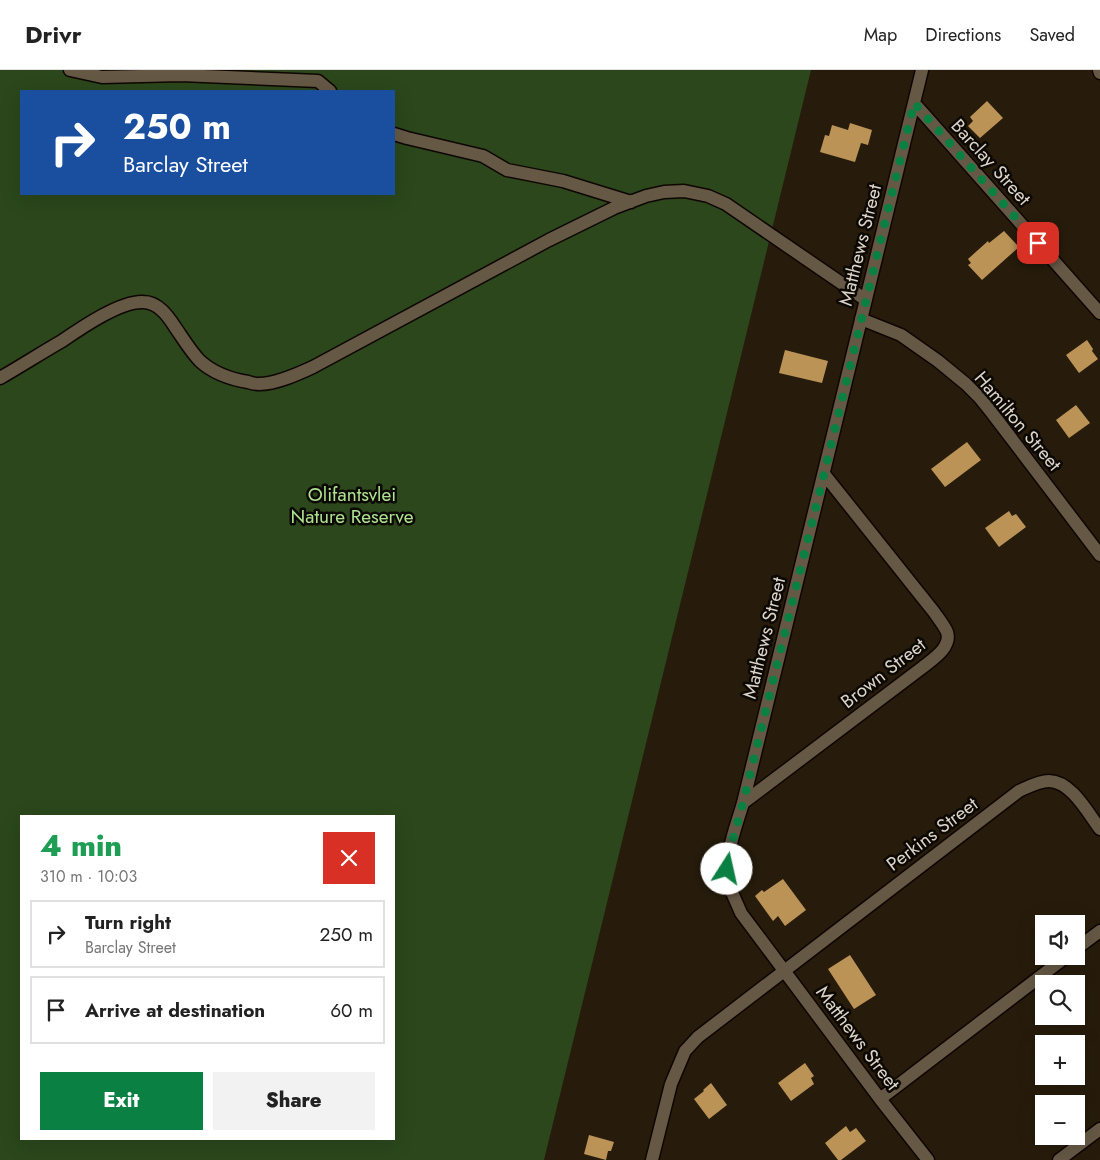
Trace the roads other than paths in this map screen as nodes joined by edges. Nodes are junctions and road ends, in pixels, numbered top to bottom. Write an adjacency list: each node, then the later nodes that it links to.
1 (70, 70): 3 (street)
2 (922, 70): 4 (street, Matthews Street)
3 (329, 90)
4 (914, 103): 7 (street, Matthews Street); 8 (street, Barclay Street)
5 (395, 134): 6 (street)
6 (631, 202): 7 (street); 10 (street)
7 (866, 300): 9 (street, Matthews Street)
8 (1100, 313)
9 (861, 319): 11 (street, Matthews Street); 12 (street, Hamilton Street)
10 (0, 378)
11 (824, 474): 13 (street, Matthews Street); 13 (street, Brown Street)
12 (1100, 555)
13 (743, 803): 18 (street, Matthews Street)
14 (1100, 829): 18 (street, Perkins Street)
15 (1100, 931): 16 (street)
16 (1085, 942)
17 (1055, 965): 19 (street)
18 (784, 970): 19 (street, Matthews Street); 21 (street, Perkins Street)
19 (880, 1099): 22 (street, Matthews Street)
20 (1100, 1129): 23 (street)
21 (652, 1160)
22 (928, 1160)
23 (1059, 1160)

